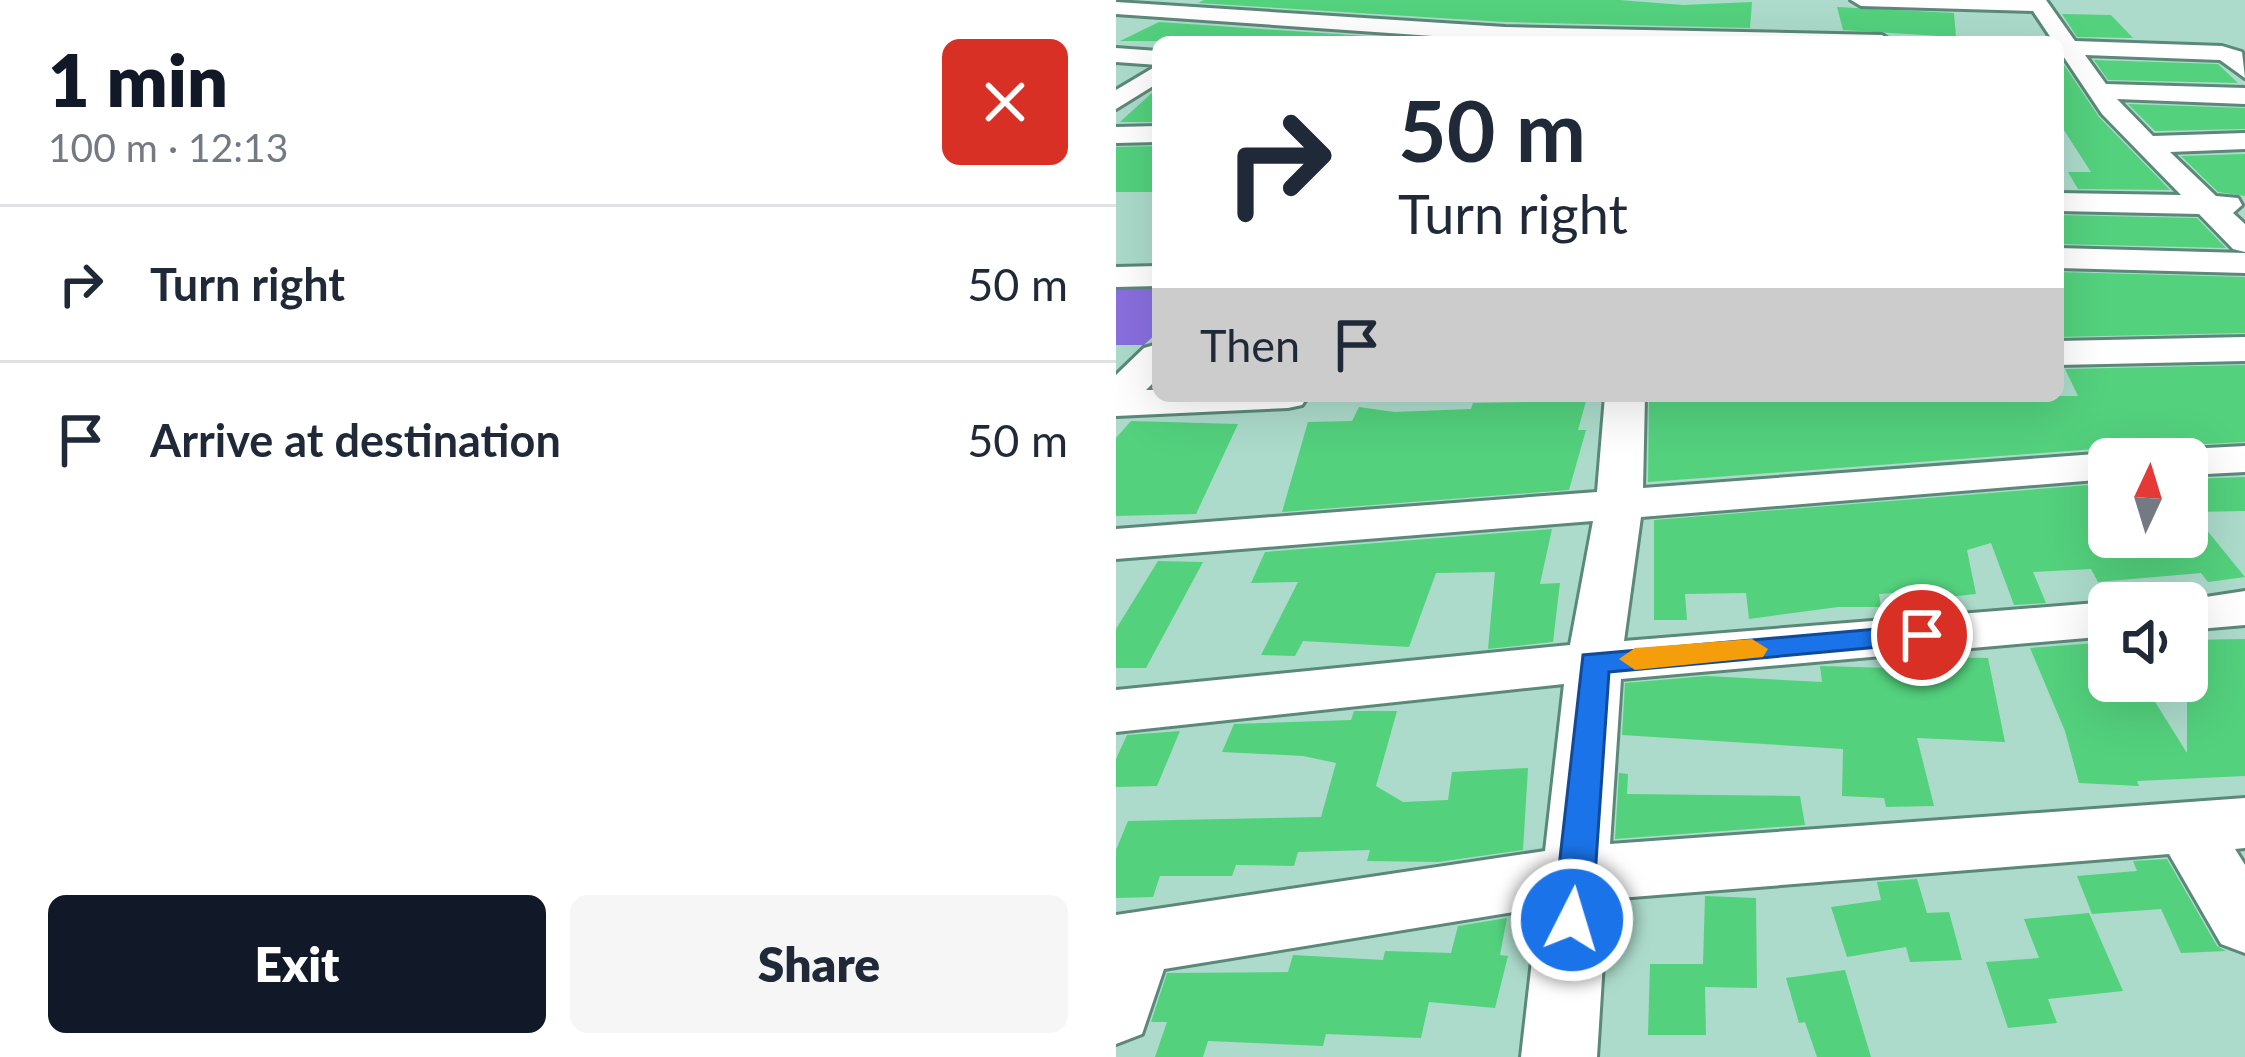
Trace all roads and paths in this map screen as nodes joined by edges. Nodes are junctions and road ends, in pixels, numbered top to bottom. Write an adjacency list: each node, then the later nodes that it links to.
1 (1272, 0): 5 (street)
2 (1861, 0): 3 (street)
3 (2037, 2): 10 (street)
4 (1116, 8): 5 (street)
5 (1247, 15): 6 (street); 8 (street)
6 (1506, 31): 7 (street)
7 (1700, 33): 9 (street)
8 (1214, 36)
9 (1761, 36)
10 (2055, 36)
11 (2064, 47): 15 (street)
12 (2064, 52): 19 (street)
13 (1116, 55): 14 (street)
14 (1152, 69)
15 (2245, 73)
16 (1152, 74): 18 (street)
17 (2245, 96): 19 (street)
18 (1116, 101)
19 (2094, 103): 23 (street)
20 (1152, 134): 21 (street)
21 (1116, 135)
22 (2245, 141): 23 (street)
23 (2149, 144): 25 (street)
24 (2064, 202): 25 (street)
25 (2208, 205): 26 (street); 27 (street)
26 (2245, 205)
27 (2245, 242)
28 (2064, 258): 29 (street)
29 (2245, 263)
30 (1152, 276): 31 (street)
31 (1116, 277)
32 (2245, 349): 33 (street)
33 (2064, 353)
34 (1152, 362): 36 (street)
35 (1152, 399): 36 (street)
36 (1116, 400)
37 (1625, 402): 41 (street)
38 (2245, 459): 39 (street)
39 (2208, 461)
40 (2088, 468): 41 (street)
41 (1619, 507): 42 (street); 46 (street)
42 (1116, 544)
43 (2245, 608): 44 (street)
44 (2208, 611)
45 (2088, 622): 46 (street)
46 (1594, 662): 47 (street); 49 (street)
47 (1116, 711)
48 (2215, 824): 49 (street); 50 (street)
49 (1577, 874): 51 (street); 53 (street)
50 (2245, 923)
51 (1126, 944): 52 (street)
52 (1116, 1010)
53 (1559, 1057)

